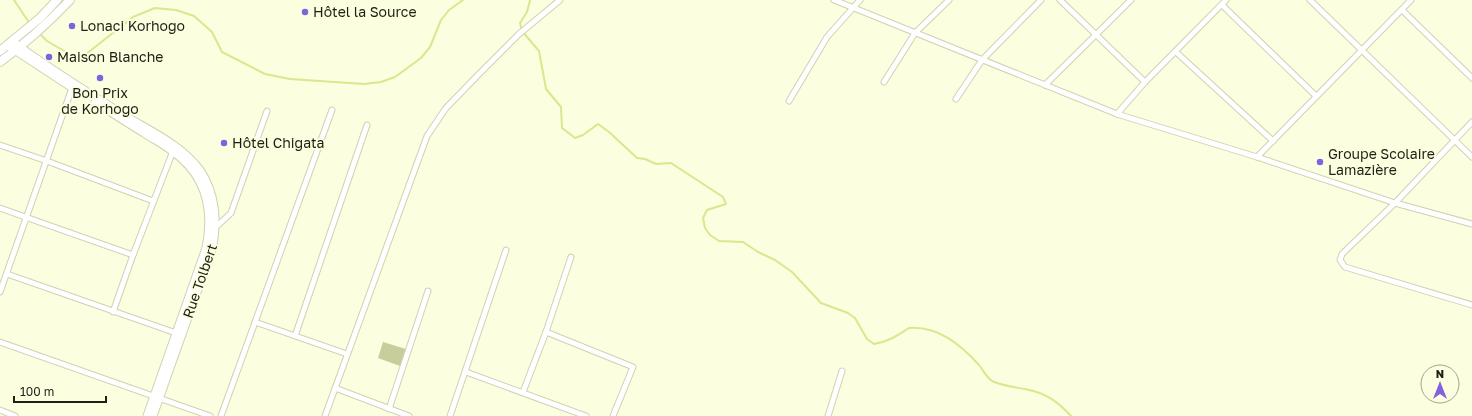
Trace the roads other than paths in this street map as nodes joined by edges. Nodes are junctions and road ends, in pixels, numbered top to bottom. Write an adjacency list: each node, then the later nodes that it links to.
1 (57, 0): 18 (main road)
2 (70, 0): 19 (main road)
3 (560, 0): 64 (street)
4 (834, 0): 14 (street)
5 (860, 0): 14 (street)
6 (949, 0): 16 (street)
7 (1041, 0): 23 (street)
8 (1060, 0): 17 (street)
9 (1131, 0): 17 (street)
10 (1226, 0): 13 (street)
11 (1411, 0): 15 (street)
12 (1313, 1): 20 (street)
13 (1222, 5): 22 (street); 30 (street)
14 (853, 7): 16 (street); 32 (street)
15 (1402, 10): 20 (street); 25 (street)
16 (915, 33): 23 (street); 26 (street)
17 (1096, 35): 27 (street); 28 (street)
18 (10, 43): 19 (street); 21 (main road)
19 (21, 47): 24 (main road); 29 (street, Rue Tolbert); 50 (street, Rue Tolbert)
20 (1362, 50): 30 (street); 39 (street)
21 (0, 51)
22 (1176, 52): 27 (street); 38 (street)
23 (982, 60): 28 (street); 31 (street)
24 (0, 62)
25 (1472, 78)
26 (884, 82)
27 (1145, 82): 35 (street)
28 (1046, 85): 35 (street)
29 (72, 88): 41 (street, Rue Tolbert); 44 (street)
30 (1316, 96): 38 (street)
31 (956, 99)
32 (789, 101)
33 (332, 110): 59 (street)
34 (267, 111): 50 (street)
35 (1118, 114): 42 (street)
36 (1472, 122): 39 (street)
37 (367, 125): 62 (street)
38 (1272, 141): 42 (street)
39 (1455, 141): 43 (street); 46 (street)
40 (0, 145): 44 (street)
41 (173, 151): 45 (street); 61 (street, Rue Tolbert)
42 (1257, 157): 46 (street)
43 (1472, 157)
44 (47, 161): 45 (street); 48 (street)
45 (153, 201): 52 (street)
46 (1395, 203): 49 (street); 57 (street)
47 (0, 208): 48 (street)
48 (27, 218): 52 (street); 54 (street)
49 (1472, 224)
50 (216, 228): 69 (street, Rue Tolbert)
51 (506, 250): 66 (street)
52 (132, 255): 58 (street)
53 (571, 257): 60 (street)
54 (7, 274): 55 (street); 58 (street)
55 (0, 292)
56 (428, 292): 70 (street)
57 (1472, 305)
58 (113, 312): 61 (street)
59 (255, 322): 62 (street); 76 (street)
60 (546, 332): 68 (street); 81 (street)
61 (176, 333): 69 (street, Rue Tolbert)
62 (295, 336): 64 (street)
63 (0, 342): 69 (street)
64 (347, 354): 67 (street)
65 (842, 371): 82 (street)
66 (466, 372): 68 (street); 79 (street)
67 (335, 388): 70 (street); 77 (street)
68 (523, 392): 80 (street)
69 (156, 397): 73 (street, Rue Tolbert); 74 (street, Rue Tolbert); 75 (street)
70 (389, 409): 78 (street)
71 (0, 410): 72 (street)
72 (16, 416)
73 (147, 416)
74 (153, 416)
75 (210, 416)
76 (221, 416)
77 (325, 416)
78 (409, 416)
79 (450, 416)
80 (586, 416)
81 (613, 416)
82 (828, 416)

